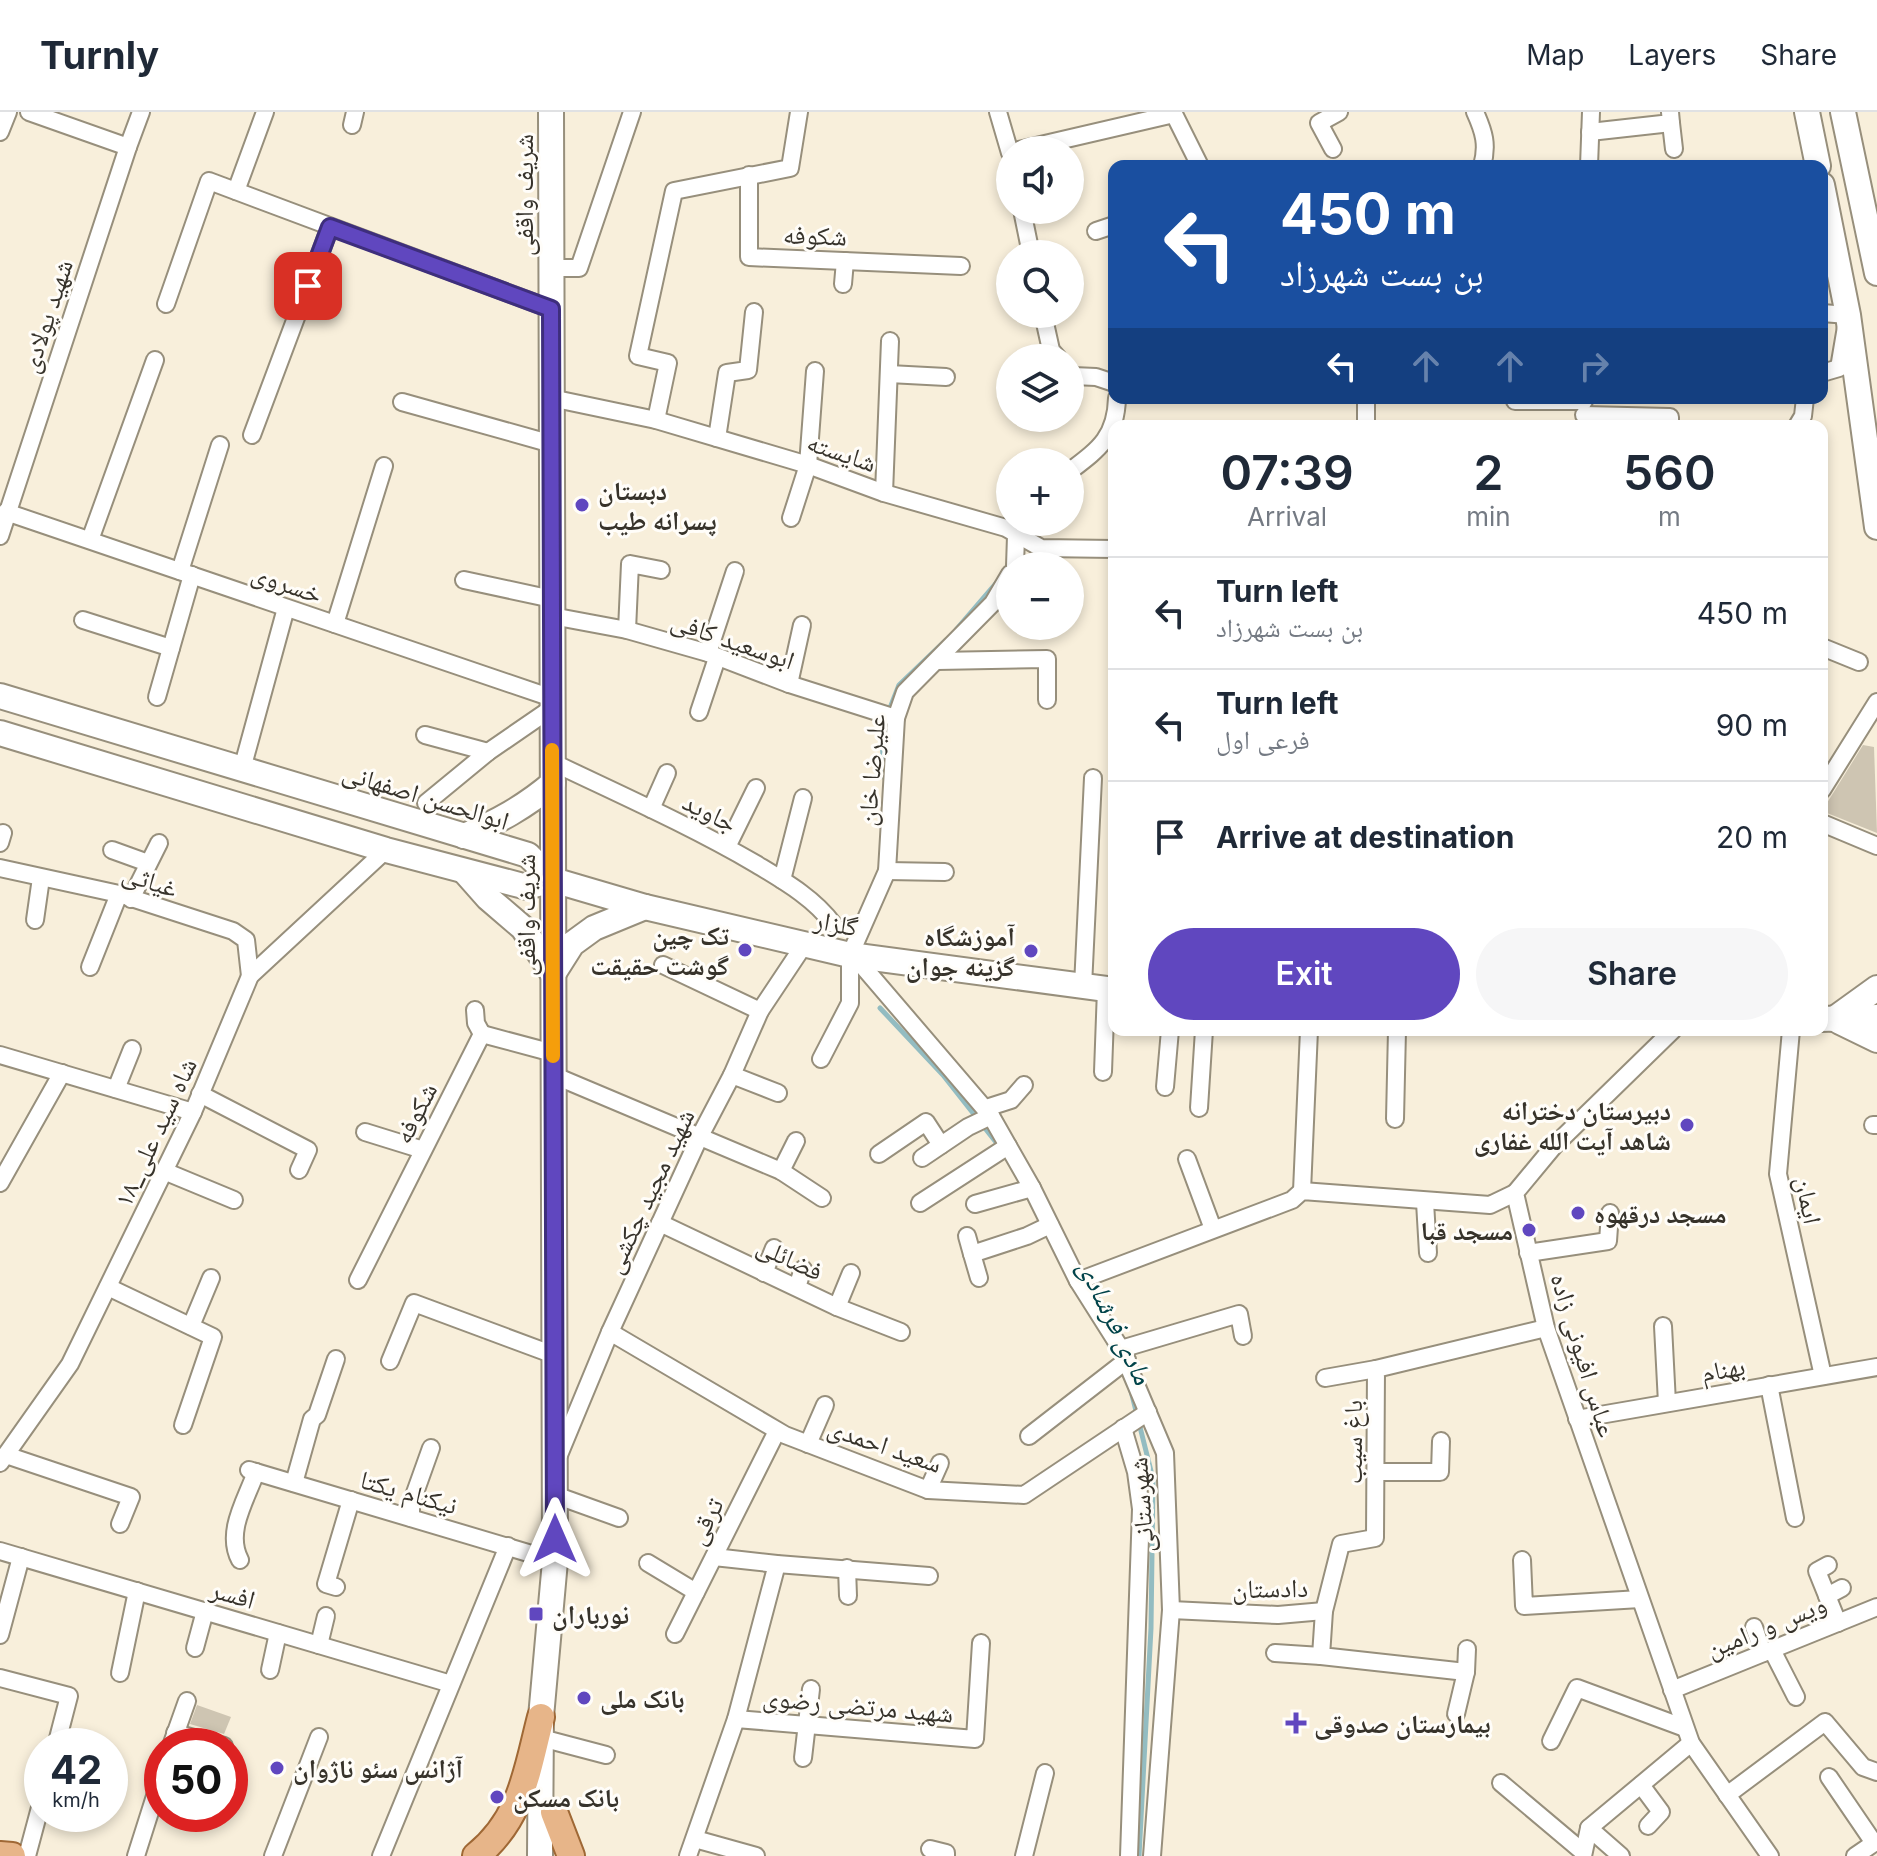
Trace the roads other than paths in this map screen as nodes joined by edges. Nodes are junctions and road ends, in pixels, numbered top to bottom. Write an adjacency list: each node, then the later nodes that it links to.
1 (8, 112): 16 (street)
2 (29, 112): 20 (street)
3 (141, 112): 20 (street, شهید پولادی)
4 (265, 112): 28 (street)
5 (551, 112): 35 (main road, شریف واقفی)
6 (632, 112): 35 (street)
7 (799, 112): 27 (street)
8 (998, 112): 18 (street)
9 (1339, 112): 21 (street)
10 (1475, 112): 24 (street)
11 (1591, 112): 17 (street)
12 (1807, 112): 26 (main road)
13 (1843, 112): 36 (main road)
14 (1174, 113): 19 (street); 23 (street)
15 (1670, 117): 17 (street); 22 (street)
16 (0, 132)
17 (1590, 132): 25 (street)
18 (1005, 136)
19 (1078, 136)
20 (128, 147): 66 (street, شهید پولادی)
21 (1333, 149)
22 (1674, 149)
23 (1197, 160)
24 (1484, 160)
25 (1589, 160)
26 (1817, 160)
27 (749, 175): 33 (street, شکوفه); 55 (street)
28 (236, 191): 30 (street); 38 (street)
29 (1828, 215): 42 (main road)
30 (330, 227): 39 (street); 57 (street)
31 (1108, 227): 32 (street)
32 (1096, 231)
33 (845, 261): 34 (street, شکوفه); 37 (street)
34 (961, 266)
35 (551, 268): 39 (main road, شریف واقفی)
36 (1877, 273)
37 (843, 284)
38 (166, 304)
39 (551, 309): 51 (main road, شریف واقفی)
40 (754, 312): 59 (street)
41 (1828, 313): 42 (street)
42 (1848, 315): 46 (street); 69 (main road)
43 (890, 341): 47 (street)
44 (155, 360): 72 (street)
45 (815, 371): 63 (street)
46 (1828, 371)
47 (889, 374): 49 (street); 65 (street)
48 (1084, 376): 50 (street)
49 (946, 377)
50 (1108, 381)
51 (551, 398): 55 (street, شایسته); 60 (main road, شریف واقفی)
52 (402, 402): 60 (street)
53 (1538, 404): 54 (street)
54 (1584, 410): 56 (street)
55 (656, 420): 59 (street, شایسته)
56 (1670, 420)
57 (252, 435)
58 (1108, 435): 62 (street)
59 (717, 438): 63 (street, شایسته)
60 (552, 444): 80 (main road, شریف واقفی)
61 (220, 445): 76 (street)
62 (1084, 460)
63 (808, 465): 65 (street, شایسته); 67 (street)
64 (384, 466): 82 (street)
65 (884, 493): 68 (street, شایسته)
66 (6, 512): 70 (street, شهید پولادی); 72 (street, خسروی)
67 (791, 518)
68 (996, 525)
69 (1877, 527)
70 (0, 536)
71 (1028, 536): 73 (street, شایسته)
72 (90, 540): 76 (street, خسروی)
73 (1108, 549)
74 (661, 570): 84 (street)
75 (735, 571): 87 (street)
76 (186, 573): 79 (street, خسروی); 85 (street)
77 (464, 580): 80 (street, ابوسعید کافی)
78 (996, 598): 88 (street, علیرضا خان)
79 (286, 608): 82 (street, خسروی); 104 (street)
80 (552, 608): 84 (street, ابوسعید کافی); 95 (main road, شریف واقفی)
81 (83, 620): 85 (street)
82 (335, 624): 95 (street, خسروی)
83 (802, 625): 90 (street)
84 (627, 630): 87 (street, ابوسعید کافی)
85 (171, 648): 92 (street)
86 (1828, 649): 89 (street)
87 (713, 656): 90 (street, ابوسعید کافی); 96 (street)
88 (937, 661): 93 (street); 97 (street, علیرضا خان)
89 (1859, 662)
90 (789, 684): 97 (street, ابوسعید کافی)
91 (0, 696): 100 (main road, ابوالحسن اصفهانی)
92 (157, 697)
93 (1047, 700)
94 (1877, 702): 108 (street)
95 (552, 703): 101 (street); 105 (main road, شریف واقفی)
96 (699, 712)
97 (896, 718): 123 (street, علیرضا خان)
98 (0, 733): 103 (main road)
99 (425, 735): 101 (street)
100 (143, 739): 102 (main road, ابوالحسن اصفهانی); 103 (main road)
101 (488, 752): 112 (street)
102 (191, 754): 104 (main road, ابوالحسن اصفهانی); 109 (main road)
103 (124, 769): 109 (main road)
104 (242, 769): 115 (main road, ابوالحسن اصفهانی)
105 (552, 773): 113 (street, جاوید); 115 (main road); 127 (main road, شریف واقفی)
106 (667, 773): 113 (street)
107 (1093, 778): 139 (street)
108 (1828, 780)
109 (185, 787): 120 (main road)
110 (756, 788): 118 (street)
111 (803, 798): 128 (street)
112 (426, 803)
113 (651, 809): 118 (street, جاوید)
114 (1828, 826): 117 (street)
115 (464, 836): 127 (main road, ابوالحسن اصفهانی)
116 (159, 843): 121 (street)
117 (1877, 846)
118 (727, 847): 128 (street, جاوید)
119 (112, 850): 121 (street)
120 (386, 850): 124 (main road); 138 (street, ۱۸_شاه سید علی)
121 (148, 863): 129 (street)
122 (0, 868): 126 (street, غیاثی)
123 (887, 871): 125 (street); 134 (street, علیرضا خان)
124 (465, 872): 127 (main road); 137 (main road)
125 (945, 872)
126 (41, 878): 129 (street, غیاثی); 131 (street)
127 (553, 880): 130 (main road, گلزار); 137 (main road, شریف واقفی)
128 (782, 880): 132 (street, جاوید)
129 (125, 897): 136 (street); 138 (street, غیاثی)
130 (645, 907): 133 (main road, گلزار); 137 (main road)
131 (35, 920)
132 (833, 924)
133 (804, 945): 134 (main road, گلزار); 142 (street, شهید مجید چکشی)
134 (852, 956): 139 (main road, گلزار); 155 (street); 167 (street, شهرستانی)
135 (663, 965): 142 (street)
136 (90, 967)
137 (553, 974): 156 (main road, شریف واقفی)
138 (250, 976): 164 (street, ۱۸_شاه سید علی)
139 (1101, 988): 157 (street)
140 (1877, 988): 144 (main road)
141 (475, 1010): 145 (street)
142 (760, 1011): 159 (street, شهید مجید چکشی)
143 (1877, 1017): 144 (main road)
144 (1828, 1019): 152 (main road)
145 (482, 1034): 156 (street); 174 (street, شکوفه)
146 (1169, 1036): 161 (street)
147 (1204, 1036): 165 (street)
148 (1309, 1036): 183 (street)
149 (1397, 1036): 168 (street)
150 (1667, 1036): 184 (street)
151 (1790, 1036): 221 (street, ایمان)
152 (1877, 1040)
153 (132, 1049): 162 (street)
154 (0, 1055): 158 (street)
155 (821, 1059)
156 (553, 1064): 170 (street); 216 (main road, شریف واقفی)
157 (1103, 1072)
158 (62, 1073): 162 (street); 181 (street)
159 (732, 1075): 163 (street); 170 (street, شهید مجید چکشی)
160 (1024, 1085): 167 (street)
161 (1165, 1087)
162 (116, 1089): 166 (street)
163 (778, 1093)
164 (200, 1094): 166 (street, ۱۸_شاه سید علی); 178 (street)
165 (1199, 1108)
166 (193, 1112): 179 (street, ۱۸_شاه سید علی)
167 (989, 1112): 172 (street); 173 (street, شهرستانی)
168 (1395, 1119)
169 (365, 1132): 174 (street)
170 (700, 1136): 180 (street); 191 (street, شهید مجید چکشی)
171 (796, 1141): 180 (street)
172 (941, 1145): 175 (street); 176 (street)
173 (1008, 1146): 182 (street, شهرستانی); 188 (street)
174 (423, 1150): 204 (street, شکوفه)
175 (879, 1154)
176 (922, 1158)
177 (1187, 1159): 193 (street)
178 (299, 1170)
179 (164, 1171): 186 (street); 206 (street, ۱۸_شاه سید علی)
180 (781, 1171): 185 (street)
181 (0, 1183)
182 (1032, 1188): 189 (street); 192 (street, شهرستانی)
183 (1302, 1191): 187 (street); 193 (street)
184 (1515, 1193): 187 (street); 197 (street, عباس افیونی زاده)
185 (822, 1198)
186 (234, 1200)
187 (1425, 1202): 196 (street)
188 (920, 1203)
189 (975, 1204)
190 (1610, 1213): 197 (street)
191 (660, 1223): 200 (street, فضائلی); 212 (street, شهید مجید چکشی)
192 (1050, 1225): 198 (street); 205 (street, شهرستانی)
193 (1213, 1229): 205 (street)
194 (967, 1236): 198 (street)
195 (774, 1248): 200 (street)
196 (1428, 1253)
197 (1528, 1253): 211 (street, عباس افیونی زاده)
198 (972, 1254): 203 (street)
199 (803, 1269): 207 (street)
200 (764, 1273): 207 (street, فضائلی)
201 (851, 1273): 208 (street)
202 (211, 1278): 209 (street)
203 (979, 1278)
204 (358, 1280)
205 (1078, 1281): 215 (street, شهرستانی)
206 (108, 1287): 209 (street); 236 (street, ۱۸_شاه سید علی)
207 (797, 1287): 208 (street, فضائلی)
208 (837, 1307): 213 (street, فضائلی)
209 (191, 1326): 228 (street)
210 (1663, 1326): 224 (street)
211 (1546, 1328): 220 (street, باغ سیب); 227 (street, عباس افیونی زاده)
212 (610, 1332): 230 (street, سعید احمدی); 238 (street, شهید مجید چکشی)
213 (901, 1332)
214 (1243, 1336): 215 (street)
215 (1124, 1354): 226 (street, شهرستانی); 231 (street)
216 (554, 1355): 218 (street); 238 (main road, شریف واقفی)
217 (336, 1359): 241 (street)
218 (390, 1361)
219 (1877, 1367): 221 (street, بهنام)
220 (1376, 1369): 222 (street); 240 (street, باغ سیب)
221 (1823, 1376): 223 (street, بهنام)
222 (1325, 1378)
223 (1769, 1385): 224 (street, بهنام); 247 (street)
224 (1667, 1403): 227 (street, بهنام)
225 (825, 1405): 233 (street)
226 (1148, 1412): 229 (street, سعید احمدی); 235 (street, شهرستانی)
227 (1577, 1419): 265 (street, عباس افیونی زاده)
228 (183, 1425)
229 (1123, 1428): 239 (street, شهرستانی); 242 (street, سعید احمدی)
230 (777, 1431): 233 (street, سعید احمدی); 252 (street, ترقی)
231 (1029, 1436)
232 (1441, 1441): 240 (street)
233 (808, 1444): 242 (street, سعید احمدی)
234 (431, 1448): 245 (street)
235 (1165, 1453): 239 (street); 267 (street, شهرستانی)
236 (3, 1459): 248 (street)
237 (940, 1463): 242 (street)
238 (555, 1466): 243 (main road, شریف واقفی)
239 (1136, 1472): 332 (street, شهرستانی)
240 (1376, 1472): 269 (street, باغ سیب)
241 (294, 1483): 244 (street, نیکنام یکتا); 253 (street, نیکنام یکتا)
242 (928, 1490)
243 (555, 1495): 246 (street); 255 (main road, شریف واقفی)
244 (351, 1500): 245 (street, نیکنام یکتا); 261 (street)
245 (411, 1518): 249 (street, نیکنام یکتا)
246 (619, 1518)
247 (1795, 1518)
248 (120, 1524)
249 (508, 1546): 255 (street, نیکنام یکتا); 287 (street)
250 (0, 1551): 251 (street, افسر)
251 (21, 1557): 262 (street, افسر); 275 (street)
252 (714, 1557): 257 (street); 263 (street, ترقی)
253 (240, 1560)
254 (1522, 1560): 265 (street)
255 (555, 1561): 297 (main road, شریف واقفی)
256 (648, 1563): 263 (street)
257 (777, 1564): 258 (street); 293 (street)
258 (847, 1568): 260 (street); 264 (street)
259 (1822, 1568): 271 (street)
260 (929, 1576)
261 (336, 1587)
262 (137, 1591): 268 (street, افسر); 285 (street)
263 (696, 1592): 274 (street, ترقی)
264 (848, 1596)
265 (1640, 1599): 289 (street, عباس افیونی زاده)
266 (1877, 1607): 271 (street, ویس و رامین)
267 (1171, 1610): 269 (street, دادستان); 333 (street, شهرستانی)
268 (205, 1611): 273 (street, افسر); 278 (street)
269 (1324, 1611): 282 (street, دادستان)
270 (326, 1616): 277 (street)
271 (1838, 1623): 280 (street, ویس و رامین)
272 (1754, 1627): 280 (street)
273 (278, 1633): 277 (street, افسر); 283 (street)
274 (675, 1634)
275 (0, 1635)
276 (981, 1643): 294 (street, شهید مرتضی رضوی)
277 (319, 1645): 287 (street, افسر)
278 (195, 1648)
279 (1467, 1649): 284 (street)
280 (1767, 1651): 289 (street, ویس و رامین); 290 (street)
281 (1275, 1653): 282 (street)
282 (1321, 1656): 284 (street)
283 (270, 1670)
284 (1466, 1672): 292 (street)
285 (120, 1673)
286 (0, 1678): 295 (street)
287 (451, 1684): 323 (street)
288 (811, 1689): 294 (street)
289 (1672, 1690): 298 (street, عباس افیونی زاده)
290 (1796, 1697)
291 (187, 1701): 296 (street)
292 (1456, 1714)
293 (736, 1719): 294 (street, شهید مرتضی رضوی); 314 (street)
294 (807, 1725): 302 (street)
295 (61, 1728)
296 (177, 1728)
297 (545, 1728): 301 (street); 309 (main road, شریف واقفی); 324 (main road); 325 (main road, شریف واقفی)
298 (1688, 1736): 300 (street); 307 (street); 308 (street, عباس افیونی زاده)
299 (319, 1737): 322 (street)
300 (1551, 1741)
301 (606, 1755)
302 (803, 1758)
303 (1877, 1772): 308 (street)
304 (1045, 1773): 331 (street)
305 (1829, 1777): 315 (street)
306 (1501, 1783): 317 (street)
307 (1641, 1785): 310 (street); 311 (street)
308 (1727, 1795): 335 (street, عباس افیونی زاده)
309 (554, 1812): 326 (main road, شریف واقفی); 327 (main road)
310 (1648, 1826)
311 (1589, 1828): 317 (street); 334 (street)
312 (144, 1831): 321 (street)
313 (33, 1832): 320 (street)
314 (695, 1839): 328 (street); 329 (street)
315 (1875, 1842): 336 (street)
316 (930, 1849): 330 (street)
317 (1583, 1854)
318 (0, 1855): 319 (main road)
319 (12, 1856)
320 (27, 1856)
321 (136, 1856)
322 (273, 1856)
323 (381, 1856)
324 (476, 1856)
325 (540, 1856)
326 (557, 1856)
327 (571, 1856)
328 (688, 1856)
329 (756, 1856)
330 (946, 1856)
331 (1024, 1856)
332 (1129, 1856)
333 (1152, 1856)
334 (1621, 1856)
335 (1770, 1856)
336 (1855, 1856)

